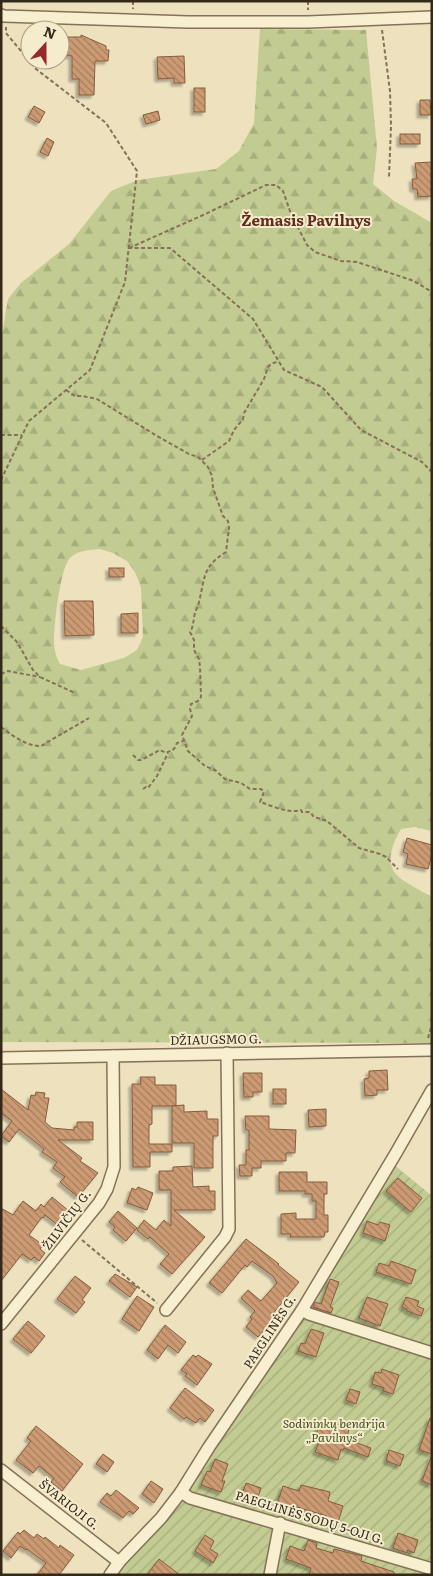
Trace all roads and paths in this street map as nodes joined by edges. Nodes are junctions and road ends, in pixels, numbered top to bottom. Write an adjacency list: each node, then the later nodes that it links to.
1 (3, 16): 3 (street); 5 (path)
2 (432, 17): 3 (street)
3 (380, 19): 4 (path)
4 (389, 177)
5 (128, 248): 6 (path); 7 (path); 8 (path)
6 (432, 292)
7 (279, 361): 11 (path); 12 (path)
8 (66, 390): 10 (path); 11 (path)
9 (1, 435): 10 (path)
10 (22, 435): 13 (path)
11 (202, 460): 20 (path)
12 (432, 472)
13 (1, 480)
14 (1, 626): 16 (path)
15 (1, 674): 16 (path)
16 (40, 677): 17 (path)
17 (75, 692)
18 (89, 718): 19 (path)
19 (1, 727)
20 (184, 741): 21 (path); 24 (path)
21 (168, 753): 22 (path); 23 (path)
22 (133, 755)
23 (143, 789)
24 (398, 869)
25 (432, 1024): 26 (path)
26 (429, 1050): 27 (street, DŽIAUGSMO G.)
27 (227, 1053): 28 (street, DŽIAUGSMO G.); 32 (street)
28 (113, 1056): 29 (street, DŽIAUGSMO G.); 31 (street, ŽILVIČIŲ G.)
29 (1, 1058)
30 (432, 1090): 33 (street, PAEGLINĖS G.)
31 (74, 1234): 32 (path); 34 (street, ŽILVIČIŲ G.)
32 (166, 1310)
33 (302, 1310): 35 (street); 37 (street, PAEGLINĖS G.)
34 (1, 1324)
35 (432, 1353)
36 (1, 1470): 39 (street, ŠVARIOJI G.)
37 (181, 1492): 38 (street, PAEGLINĖS SODŲ 5-OJI G.); 39 (street, PAEGLINĖS G.)
38 (280, 1523): 40 (street, PAEGLINĖS SODŲ 5-OJI G.); 42 (street)
39 (119, 1562): 41 (street, PAEGLINĖS G.)
40 (432, 1569)
41 (110, 1575)
42 (270, 1575)

